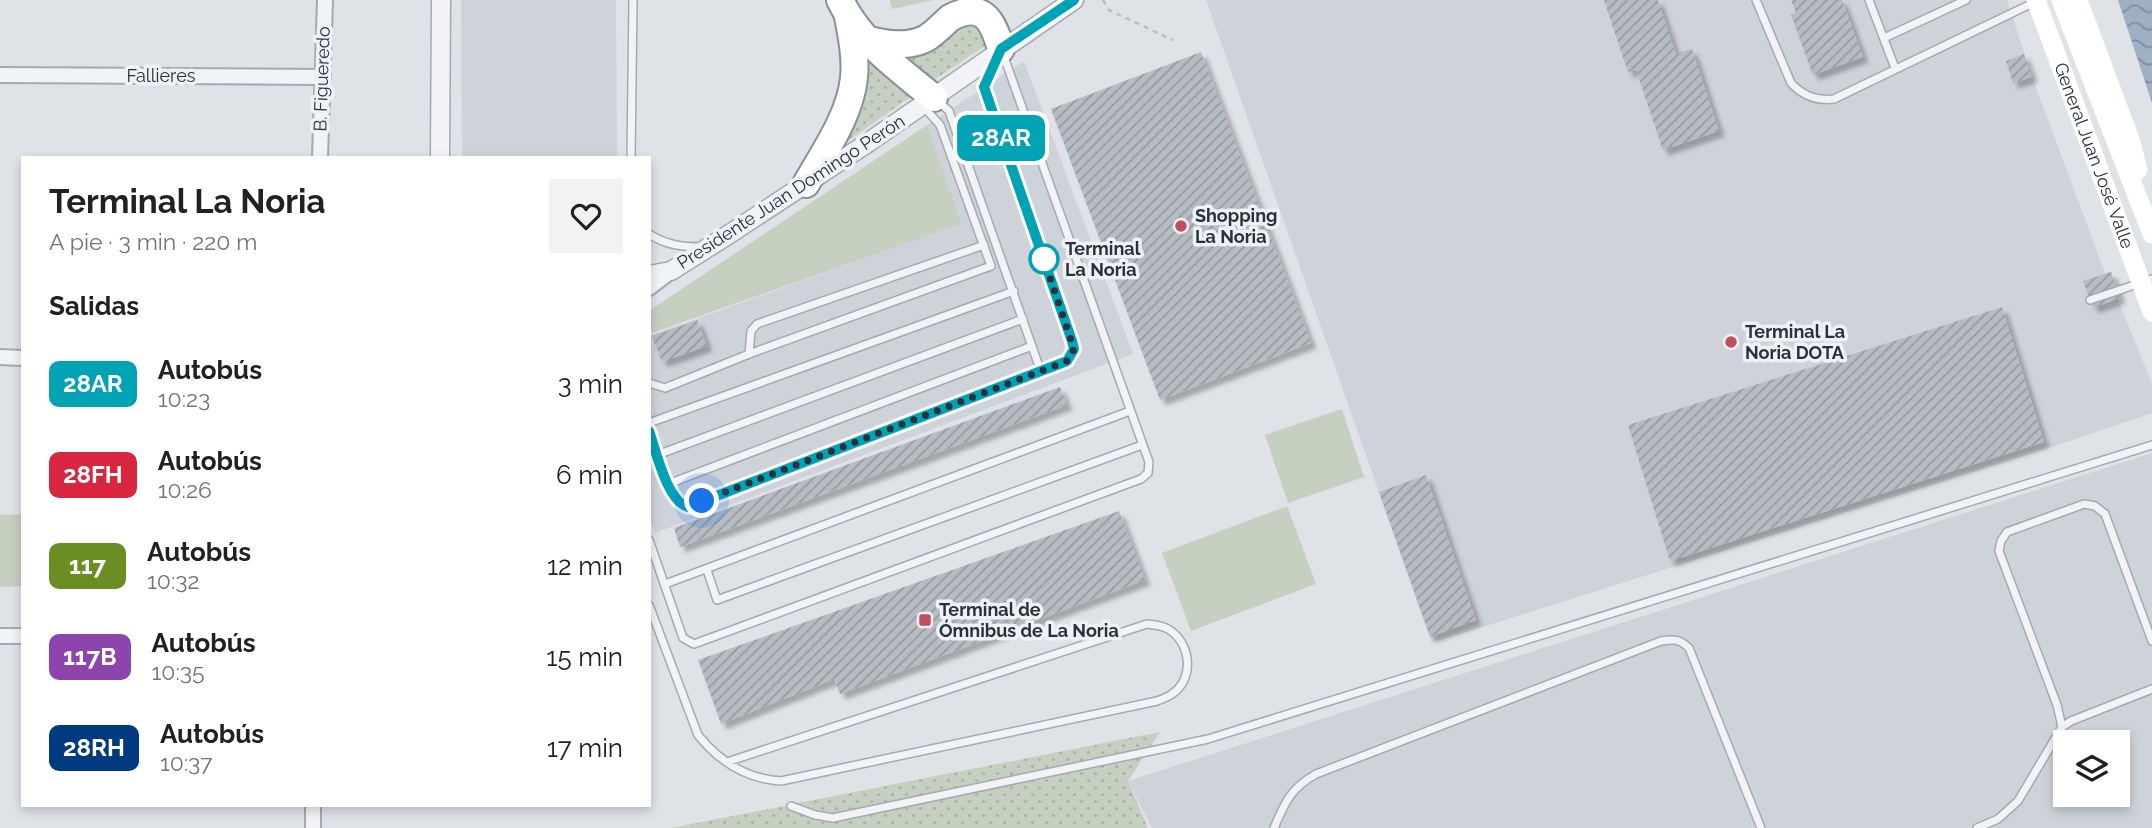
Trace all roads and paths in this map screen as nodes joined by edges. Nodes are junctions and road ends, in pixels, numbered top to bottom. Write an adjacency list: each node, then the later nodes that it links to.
1 (325, 0): 19 (street, B. Figueredo)
2 (441, 0): 21 (street)
3 (634, 0): 23 (lane)
4 (1074, 0): 16 (street, Presidente Juan Domingo Perón)
5 (1103, 0): 15 (path)
6 (1756, 0): 17 (lane)
7 (1869, 0): 13 (lane)
8 (1966, 0): 13 (lane)
9 (2037, 0): 17 (lane); 31 (main road, General Juan José Valle)
10 (2061, 0): 25 (main road, General Juan José Valle)
11 (2078, 0): 25 (main road)
12 (844, 9): 14 (highway); 24 (highway)
13 (1884, 38): 17 (lane)
14 (866, 39): 16 (highway); 20 (highway)
15 (1173, 40)
16 (1001, 49): 20 (street, Presidente Juan Domingo Perón); 42 (lane); 44 (lane)
17 (1895, 68)
18 (0, 75): 19 (street, Fallieres)
19 (323, 76): 22 (street, B. Figueredo)
20 (928, 102): 24 (street, Presidente Juan Domingo Perón); 27 (lane); 33 (lane)
21 (438, 155)
22 (320, 156)
23 (631, 156)
24 (806, 184): 28 (street, Presidente Juan Domingo Perón)
25 (2152, 231)
26 (651, 235): 28 (lane)
27 (984, 245): 39 (lane); 39 (lane)
28 (709, 247): 29 (street, Presidente Juan Domingo Perón)
29 (671, 271): 30 (street); 32 (street, Presidente Juan Domingo Perón); 34 (lane)
30 (651, 275)
31 (2146, 281): 35 (lane); 36 (main road, General Juan José Valle)
32 (651, 286)
33 (1014, 291): 37 (lane); 45 (lane)
34 (651, 293)
35 (2090, 300)
36 (2152, 313)
37 (1023, 319): 38 (lane); 49 (lane)
38 (1032, 346): 42 (lane); 50 (lane)
39 (750, 354): 43 (lane)
40 (0, 357): 41 (street)
41 (21, 358)
42 (1041, 372): 50 (lane)
43 (651, 384)
44 (1130, 411): 47 (lane); 52 (lane)
45 (651, 423)
46 (651, 437): 49 (lane)
47 (1142, 445): 52 (lane); 53 (lane)
48 (2152, 445): 61 (lane)
49 (657, 455): 50 (lane)
50 (668, 484)
51 (651, 546): 53 (lane)
52 (707, 570): 53 (lane)
53 (665, 584)
54 (651, 610): 60 (lane)
55 (0, 636): 56 (street)
56 (21, 636)
57 (2152, 641): 59 (lane)
58 (2152, 690): 59 (lane)
59 (2062, 727): 66 (lane)
60 (727, 762): 60 (lane)
61 (791, 806)
62 (313, 807): 63 (street)
63 (313, 828)
64 (1273, 828): 65 (lane)
65 (1761, 828)
66 (1977, 828)

